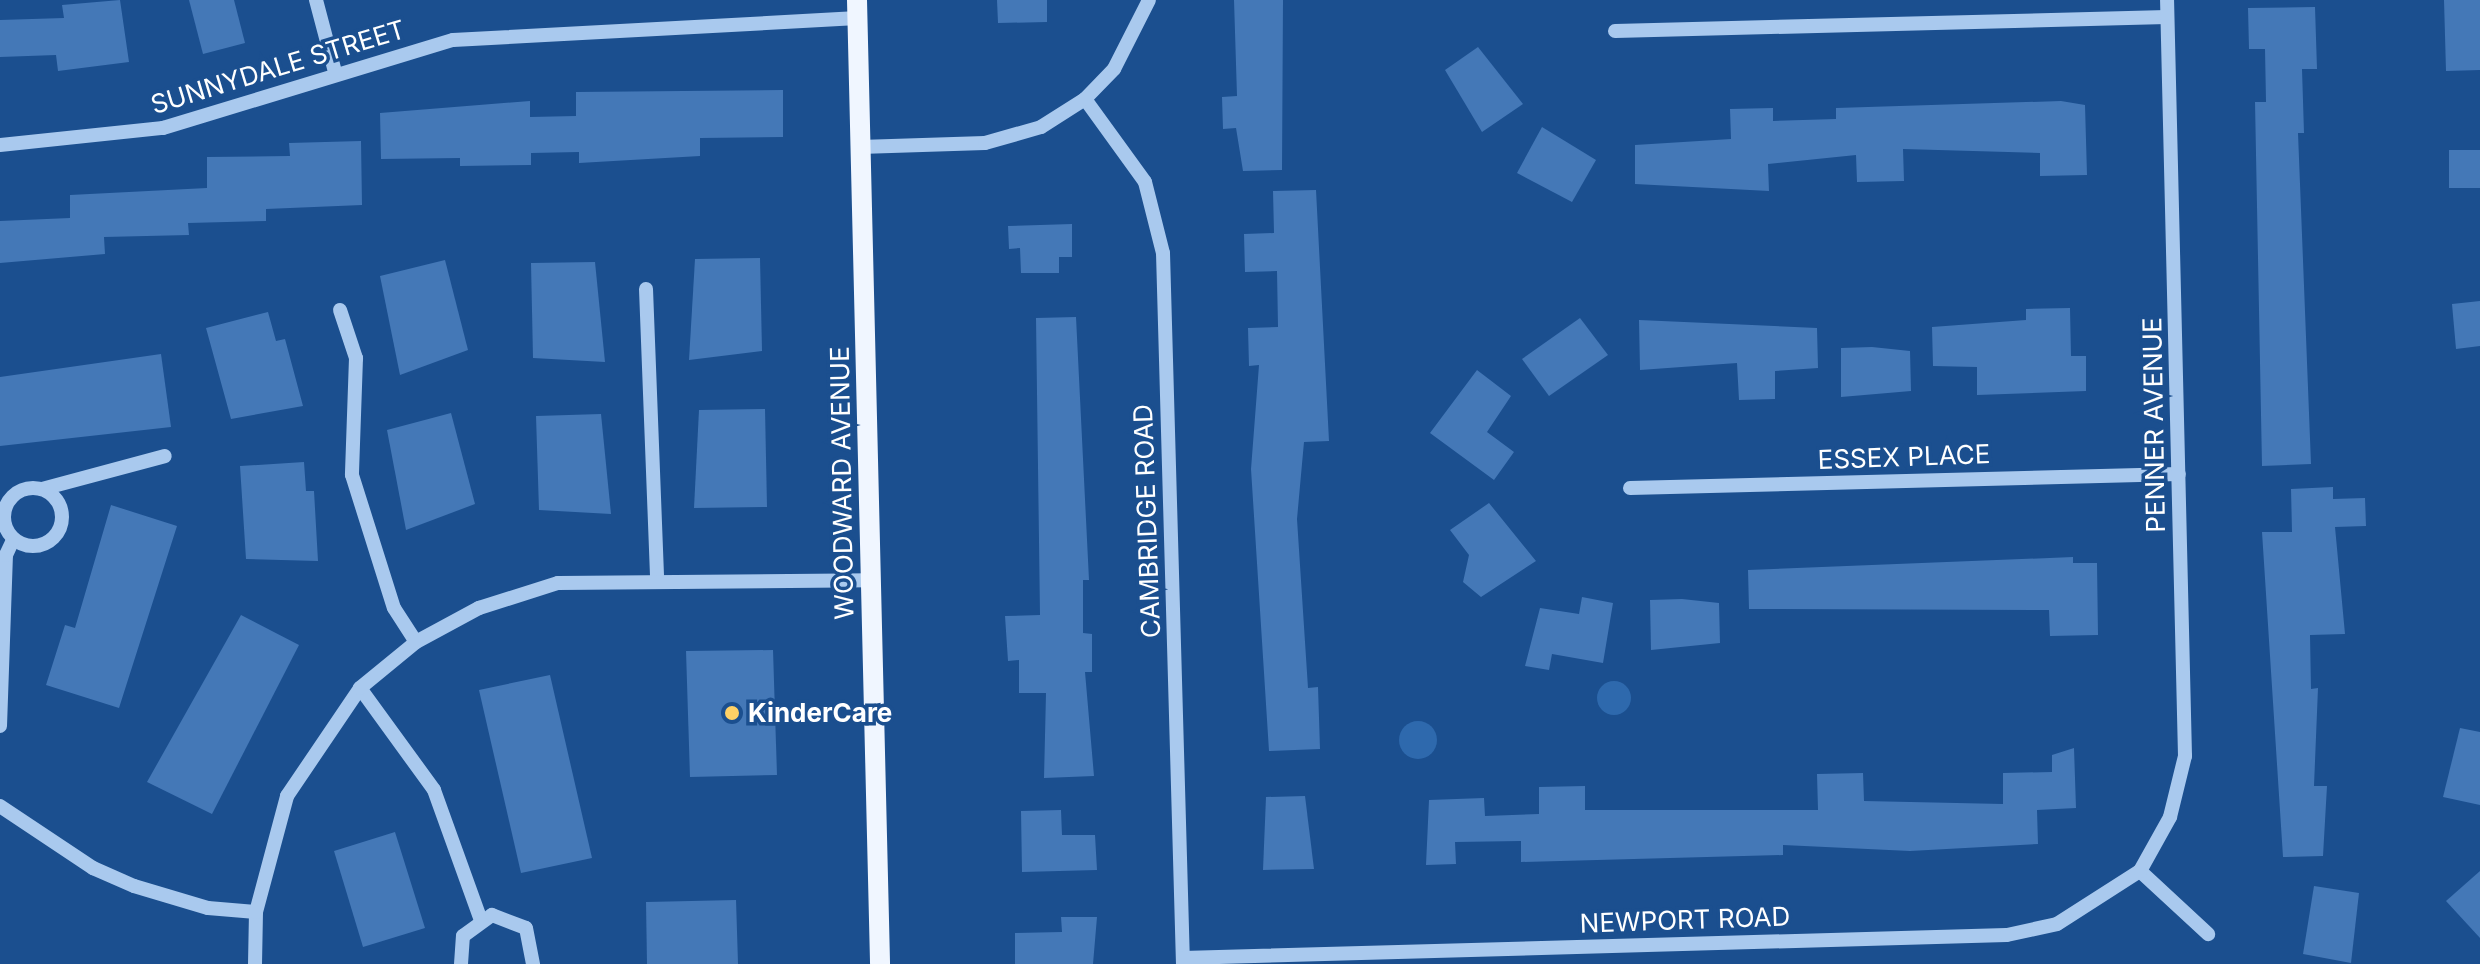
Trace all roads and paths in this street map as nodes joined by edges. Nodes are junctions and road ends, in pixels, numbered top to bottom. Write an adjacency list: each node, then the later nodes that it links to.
1 (316, 0): 7 (street)
2 (1149, 0): 8 (street)
3 (2167, 0): 5 (street, PENNER AVENUE)
4 (857, 9): 7 (street, SUNNYDALE STREET); 10 (main road, WOODWARD AVENUE)
5 (2167, 17): 6 (street); 14 (street, PENNER AVENUE)
6 (1615, 31)
7 (335, 72): 9 (street, SUNNYDALE STREET)
8 (1085, 99): 10 (street); 29 (street, CAMBRIDGE ROAD)
9 (0, 145)
10 (860, 147): 19 (main road, WOODWARD AVENUE)
11 (646, 289): 18 (street)
12 (340, 310): 20 (street)
13 (165, 456): 16 (street)
14 (2179, 474): 15 (street, ESSEX PLACE); 24 (street, PENNER AVENUE)
15 (1630, 488)
16 (42, 489): 17 (street); 17 (street)
17 (13, 540): 22 (street)
18 (657, 577): 19 (street); 20 (street)
19 (871, 580): 33 (main road, WOODWARD AVENUE)
20 (416, 642): 21 (street)
21 (360, 688): 26 (street); 27 (street)
22 (0, 726)
23 (0, 806): 26 (street)
24 (2155, 843): 25 (street, NEWPORT ROAD)
25 (2140, 871): 28 (street); 29 (street, NEWPORT ROAD)
26 (256, 912): 30 (street)
27 (480, 918): 31 (street); 32 (street)
28 (2208, 934)
29 (1183, 961)
30 (255, 964)
31 (461, 964)
32 (533, 964)
33 (880, 964)

